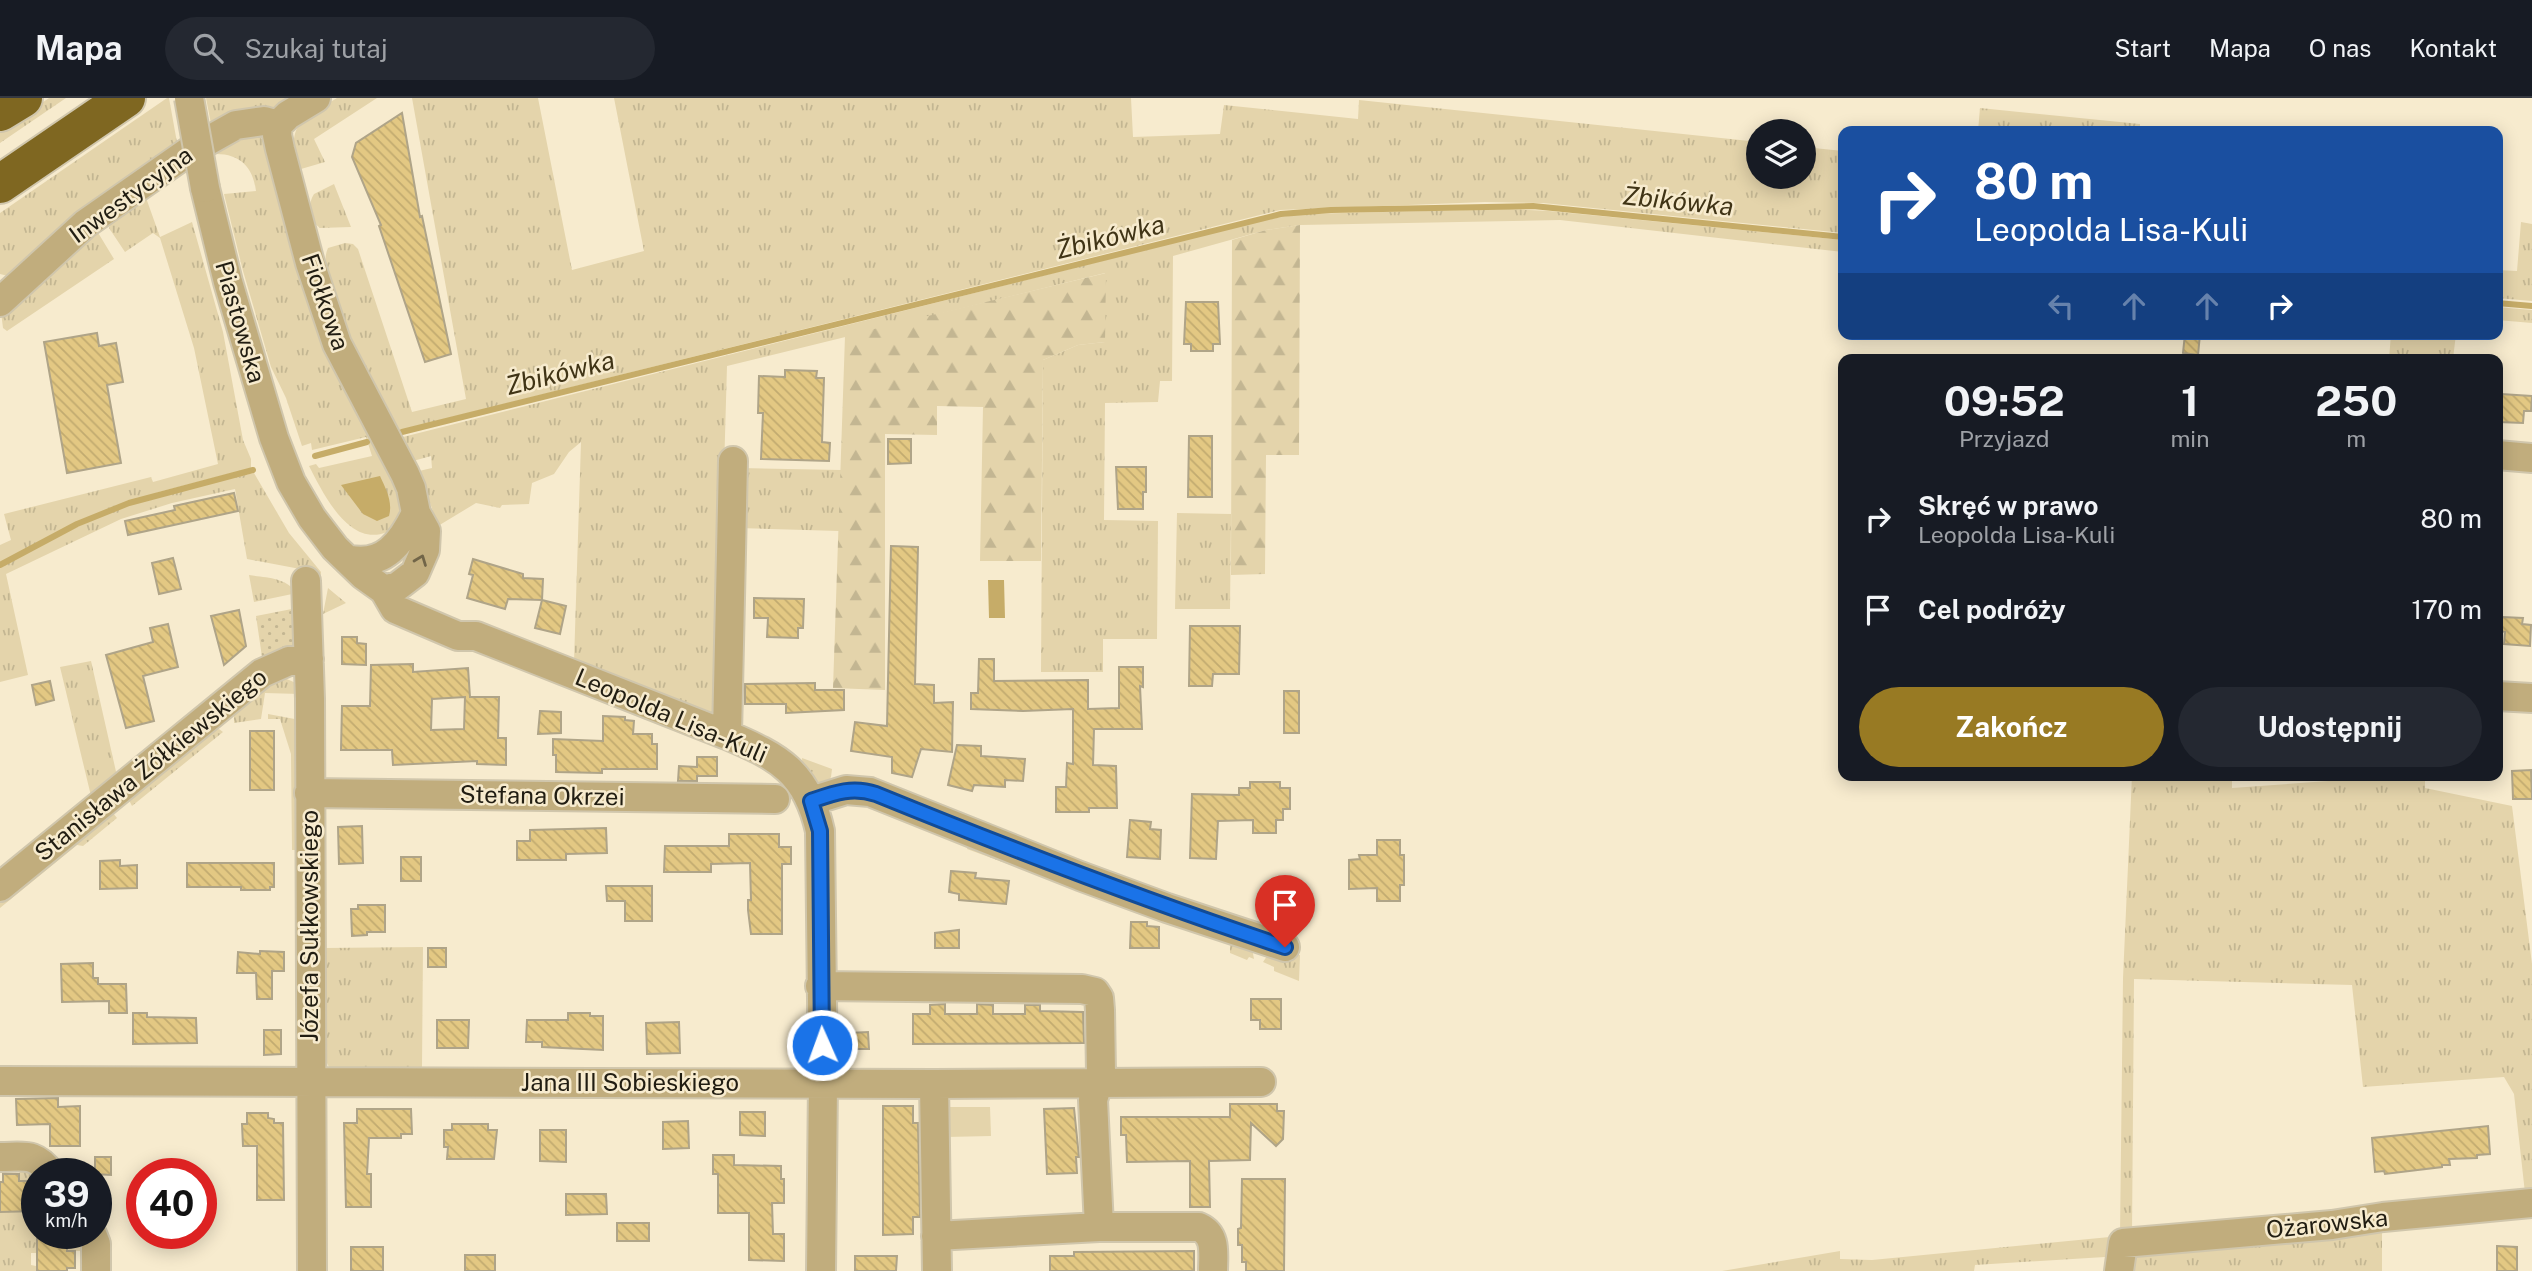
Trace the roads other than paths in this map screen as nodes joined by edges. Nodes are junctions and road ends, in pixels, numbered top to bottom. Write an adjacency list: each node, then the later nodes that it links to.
1 (23, 98): 6 (highway)
2 (91, 98): 8 (highway)
3 (126, 98): 9 (highway)
4 (188, 98): 15 (street, Piastowska, bridge)
5 (316, 98): 7 (street)
6 (0, 112)
7 (278, 125): 10 (street, Inwestycyjna); 14 (street, Fiołkowa)
8 (0, 163)
9 (0, 184)
10 (2, 296)
11 (2503, 456): 12 (street)
12 (2532, 458)
13 (733, 461): 22 (street)
14 (416, 513): 16 (street); 18 (street, Fiołkowa, one-way to 14)
15 (324, 535): 16 (street, Leopolda Lisa-Kuli)
16 (347, 559): 18 (street, Leopolda Lisa-Kuli)
17 (306, 581): 19 (street, Józefa Sułkowskiego)
18 (384, 590): 22 (street, Leopolda Lisa-Kuli)
19 (309, 659): 23 (street, Józefa Sułkowskiego); 26 (street, Stanisława Żółkiewskiego)
20 (2503, 696): 21 (street)
21 (2532, 698)
22 (727, 735): 25 (street, Leopolda Lisa-Kuli)
23 (309, 793): 24 (street, Stefana Okrzei); 30 (street, Józefa Sułkowskiego)
24 (775, 799)
25 (811, 801): 27 (street); 28 (street, Leopolda Lisa-Kuli)
26 (0, 887)
27 (1285, 947)
28 (820, 986): 32 (street, Leopolda Lisa-Kuli); 33 (street)
29 (0, 1081): 30 (street, Jana III Sobieskiego)
30 (311, 1082): 32 (street, Jana III Sobieskiego); 42 (street, Józefa Sułkowskiego)
31 (1261, 1082): 33 (street, Jana III Sobieskiego)
32 (823, 1083): 34 (street, Jana III Sobieskiego); 43 (street, Leopolda Lisa-Kuli)
33 (1097, 1083): 34 (street, Jana III Sobieskiego); 38 (street)
34 (934, 1084): 39 (street)
35 (0, 1157): 36 (street)
36 (34, 1158)
37 (2532, 1203): 46 (street, Ożarowska)
38 (1099, 1227): 39 (street); 45 (street)
39 (936, 1236): 44 (street)
40 (96, 1249): 41 (street)
41 (96, 1271)
42 (312, 1271)
43 (821, 1271)
44 (937, 1271)
45 (1213, 1271)
46 (2119, 1271)

